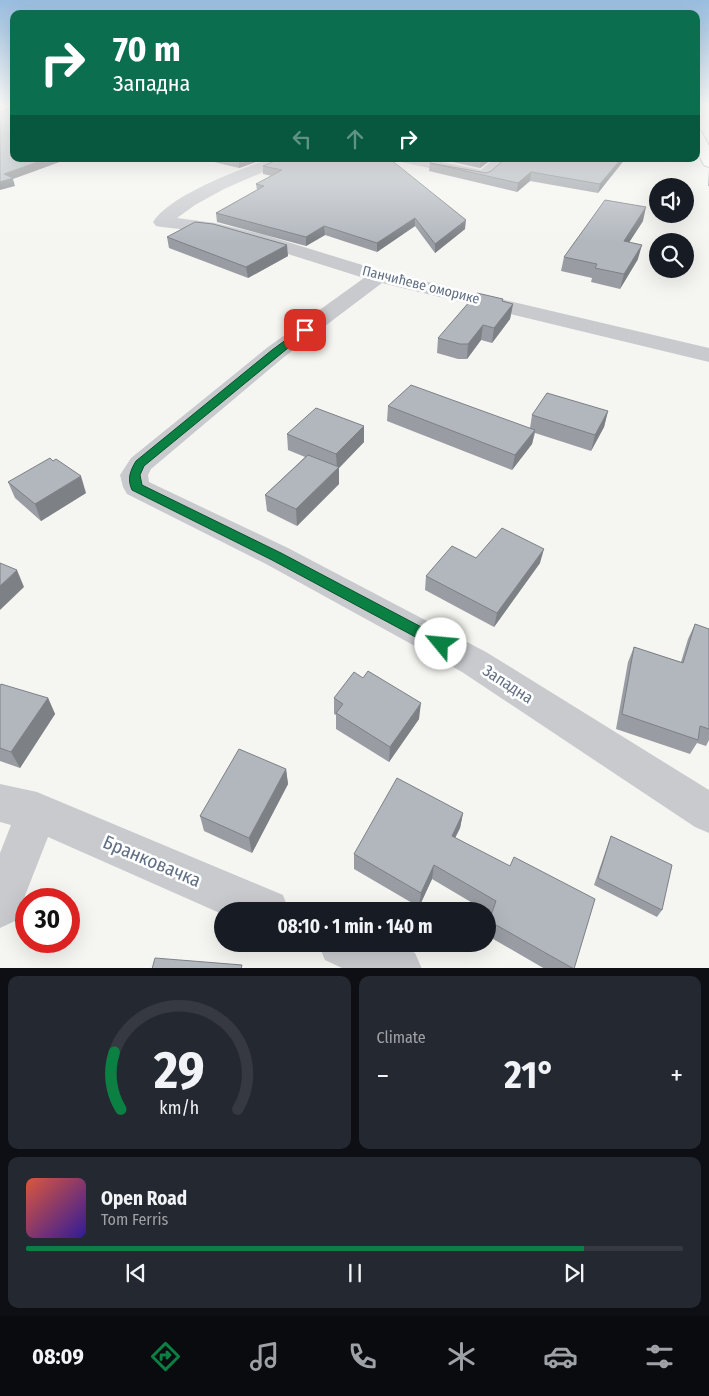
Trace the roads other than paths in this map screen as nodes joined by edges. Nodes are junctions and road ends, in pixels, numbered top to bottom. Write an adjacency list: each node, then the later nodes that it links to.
1 (274, 162): 4 (street, Панчићеве оморике)
2 (421, 162): 3 (street)
3 (499, 162)
4 (379, 276): 5 (street, Панчићеве оморике); 7 (street, Западна)
5 (709, 355)
6 (19, 807): 8 (street, Бранковачка); 9 (street)
7 (709, 813)
8 (246, 902)
9 (0, 906)
10 (361, 952): 11 (street)
11 (398, 968)

